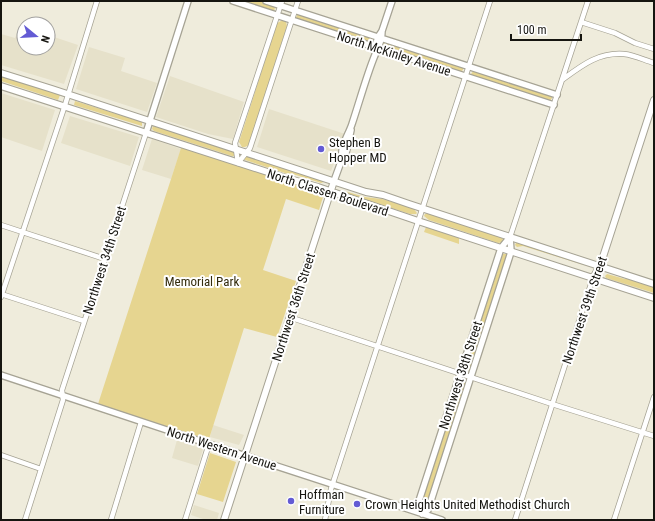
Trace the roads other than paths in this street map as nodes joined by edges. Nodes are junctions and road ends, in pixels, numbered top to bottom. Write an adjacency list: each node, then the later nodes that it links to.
1 (97, 1): 23 (street)
2 (188, 1): 28 (street, Northwest 34th Street)
3 (233, 1): 11 (street, North McKinley Avenue)
4 (266, 1): 9 (street, North McKinley Avenue)
5 (298, 1): 10 (street)
6 (392, 1): 14 (street, Northwest 36th Street)
7 (490, 1): 18 (street)
8 (588, 1): 13 (street, Northwest 38th Street)
9 (281, 3): 10 (street, North McKinley Avenue); 11 (street)
10 (295, 10): 12 (street); 14 (street, North McKinley Avenue)
11 (277, 15): 12 (street, North McKinley Avenue); 30 (street)
12 (291, 20): 15 (street, North McKinley Avenue); 31 (street)
13 (581, 22): 16 (street); 21 (street, Northwest 38th Street)
14 (380, 38): 15 (street, Northwest 36th Street); 18 (street, North McKinley Avenue)
15 (377, 47): 20 (street, North McKinley Avenue); 33 (street, Northwest 36th Street)
16 (654, 49)
17 (654, 63): 21 (street)
18 (469, 66): 20 (street); 24 (street, North McKinley Avenue)
19 (1, 74): 23 (main road, North Classen Boulevard)
20 (466, 76): 26 (street, North McKinley Avenue); 35 (street)
21 (562, 80): 24 (street, Northwest 38th Street)
22 (1, 86): 27 (main road, North Classen Boulevard)
23 (68, 94): 27 (street); 28 (main road, North Classen Boulevard)
24 (557, 94): 26 (street, Northwest 38th Street)
25 (654, 100): 43 (main road, Northwest 39th Street)
26 (554, 105): 39 (street, Northwest 38th Street)
27 (64, 106): 29 (main road, North Classen Boulevard); 38 (street)
28 (150, 121): 29 (street, Northwest 34th Street); 30 (main road, North Classen Boulevard)
29 (146, 132): 32 (main road, North Classen Boulevard); 42 (street, Northwest 34th Street)
30 (236, 150): 31 (main road, North Classen Boulevard); 32 (street)
31 (246, 153): 32 (street); 33 (main road, North Classen Boulevard)
32 (238, 163): 34 (main road, North Classen Boulevard)
33 (334, 181): 34 (main road, Northwest 36th Street); 35 (main road, North Classen Boulevard)
34 (331, 192): 36 (main road, North Classen Boulevard); 48 (main road, Northwest 36th Street)
35 (422, 209): 36 (street); 39 (main road, North Classen Boulevard)
36 (418, 222): 40 (main road, North Classen Boulevard); 50 (street)
37 (1, 225): 38 (street)
38 (22, 232): 42 (street); 46 (street)
39 (510, 237): 40 (street, Northwest 38th Street); 41 (street, Northwest 38th Street); 43 (main road, North Classen Boulevard)
40 (501, 248): 41 (main road, North Classen Boulevard); 51 (street, Northwest 38th Street)
41 (511, 252): 44 (main road, North Classen Boulevard); 53 (street, Northwest 38th Street)
42 (105, 258): 49 (street, Northwest 34th Street)
43 (600, 266): 44 (main road, Northwest 39th Street); 45 (main road, North Classen Boulevard)
44 (593, 278): 47 (main road, North Classen Boulevard); 56 (street, Northwest 39th Street)
45 (654, 284)
46 (1, 295): 49 (street)
47 (654, 298)
48 (289, 317): 50 (street); 62 (main road, Northwest 36th Street)
49 (84, 321): 54 (street, Northwest 34th Street)
50 (377, 346): 51 (street); 64 (street)
51 (461, 374): 53 (street); 65 (street, Northwest 38th Street)
52 (1, 375): 54 (street, North Western Avenue)
53 (471, 376): 56 (street); 65 (street, Northwest 38th Street)
54 (64, 396): 57 (street, North Western Avenue); 63 (street, Northwest 34th Street)
55 (654, 397): 58 (street)
56 (552, 404): 58 (street); 73 (street, Northwest 39th Street)
57 (141, 422): 60 (street, North Western Avenue); 67 (street)
58 (642, 432): 59 (street); 74 (street)
59 (654, 436)
60 (209, 444): 62 (street, North Western Avenue); 68 (street)
61 (1, 455): 63 (street)
62 (245, 456): 64 (street, North Western Avenue); 69 (main road, Northwest 36th Street)
63 (41, 469): 66 (street, Northwest 34th Street)
64 (333, 484): 65 (street, North Western Avenue); 70 (street)
65 (422, 514): 71 (street, Northwest 38th Street); 72 (street, North Western Avenue)
66 (25, 520)
67 (111, 520)
68 (184, 520)
69 (224, 520)
70 (325, 520)
71 (423, 520)
72 (442, 520)
73 (515, 520)
74 (614, 520)

